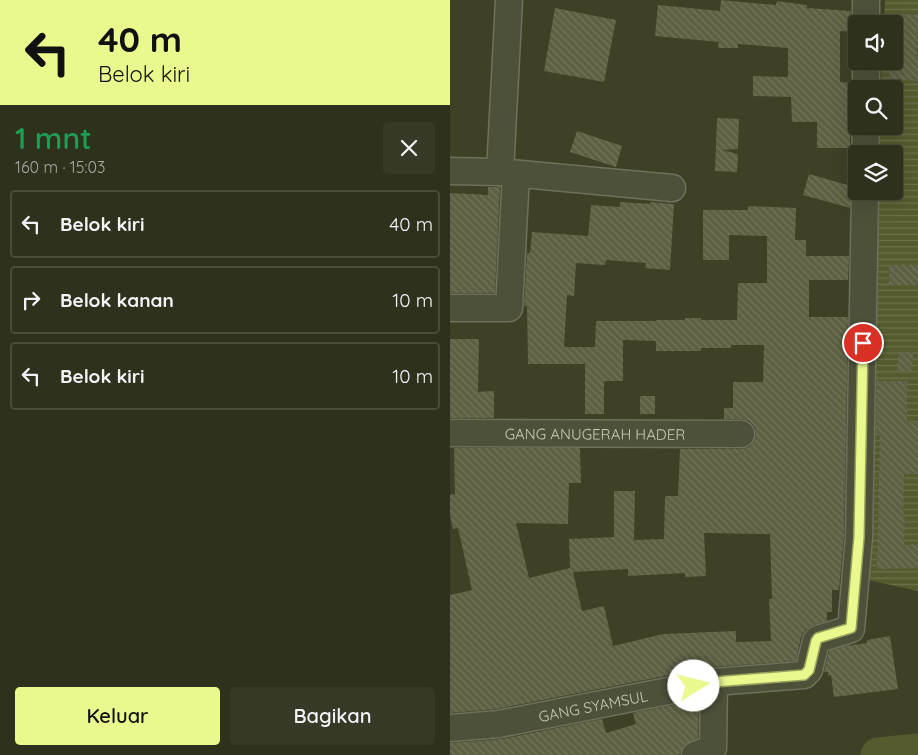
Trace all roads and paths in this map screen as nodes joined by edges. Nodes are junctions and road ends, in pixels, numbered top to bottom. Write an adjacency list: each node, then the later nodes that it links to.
1 (509, 0): 5 (street)
2 (866, 0): 3 (street)
3 (866, 15)
4 (450, 171): 5 (street)
5 (508, 173): 6 (street); 8 (street)
6 (672, 188)
7 (865, 200): 11 (street, GANG SYAMSUL)
8 (450, 308)
9 (450, 433): 10 (street, GANG ANUGERAH HADER)
10 (741, 434)
11 (714, 682): 12 (street, GANG SYAMSUL); 13 (street)
12 (450, 728)
13 (705, 754)

